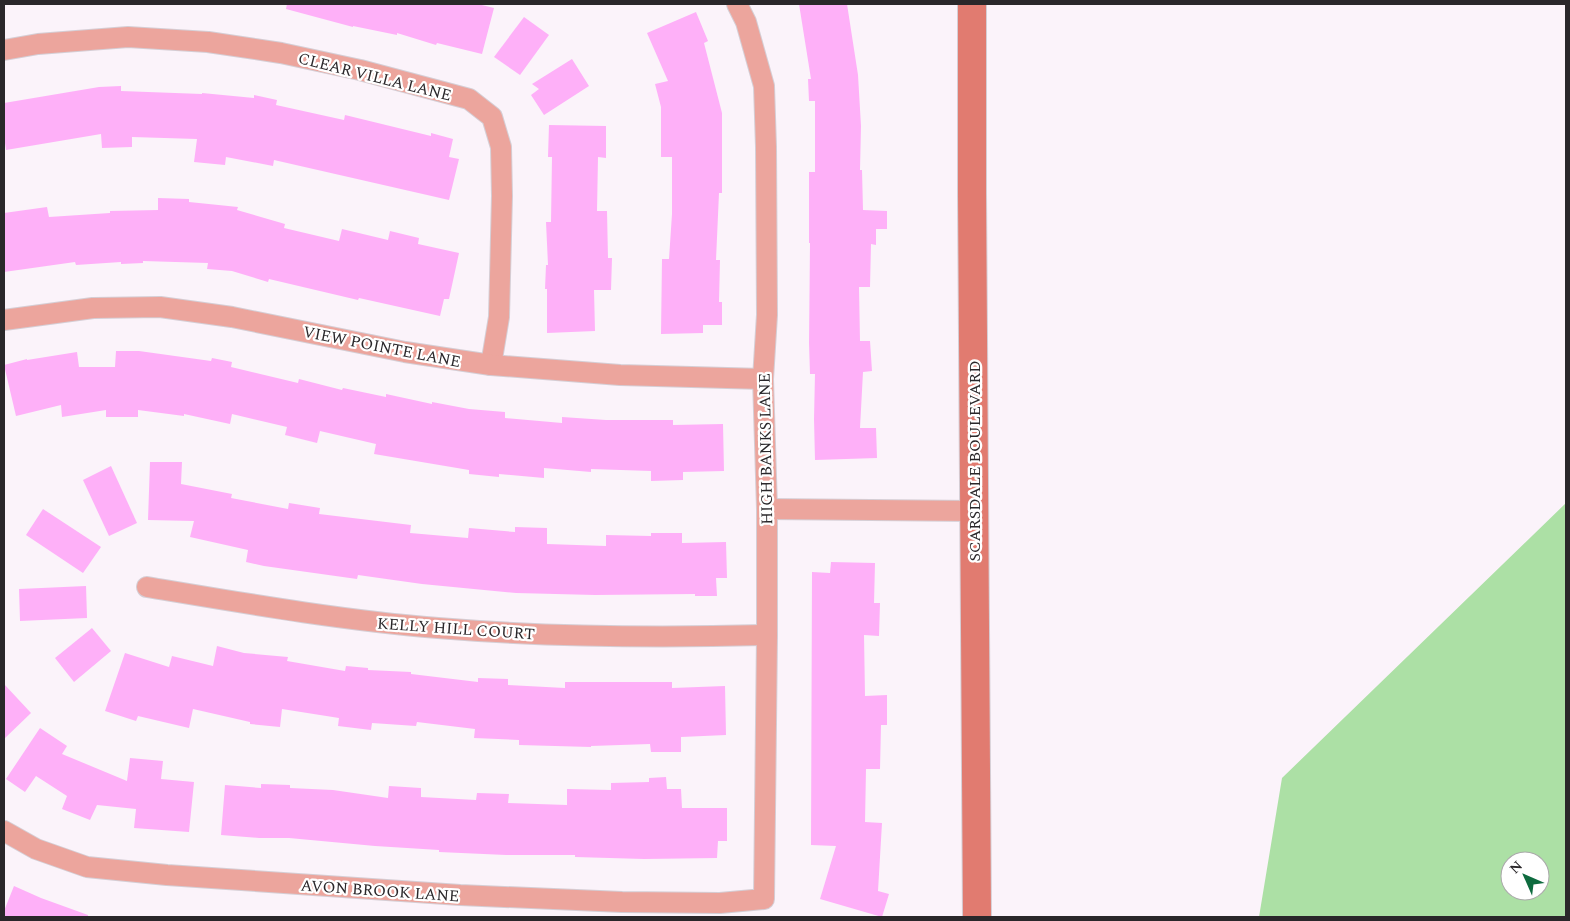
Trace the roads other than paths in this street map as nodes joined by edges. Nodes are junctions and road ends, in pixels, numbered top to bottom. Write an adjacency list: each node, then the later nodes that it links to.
1 (737, 4): 6 (street, HIGH BANKS LANE)
2 (972, 4): 8 (main road, SCARSDALE BOULEVARD)
3 (4, 50): 5 (street, CLEAR VILLA LANE)
4 (4, 320): 5 (street, VIEW POINTE LANE)
5 (492, 365): 6 (street, VIEW POINTE LANE)
6 (763, 379): 7 (street, HIGH BANKS LANE)
7 (767, 509): 8 (street); 10 (street, HIGH BANKS LANE)
8 (974, 511): 13 (main road, SCARSDALE BOULEVARD)
9 (147, 586): 10 (street, KELLY HILL COURT)
10 (767, 635): 12 (street, HIGH BANKS LANE)
11 (4, 831): 12 (street, AVON BROOK LANE)
12 (764, 899)
13 (977, 917)

